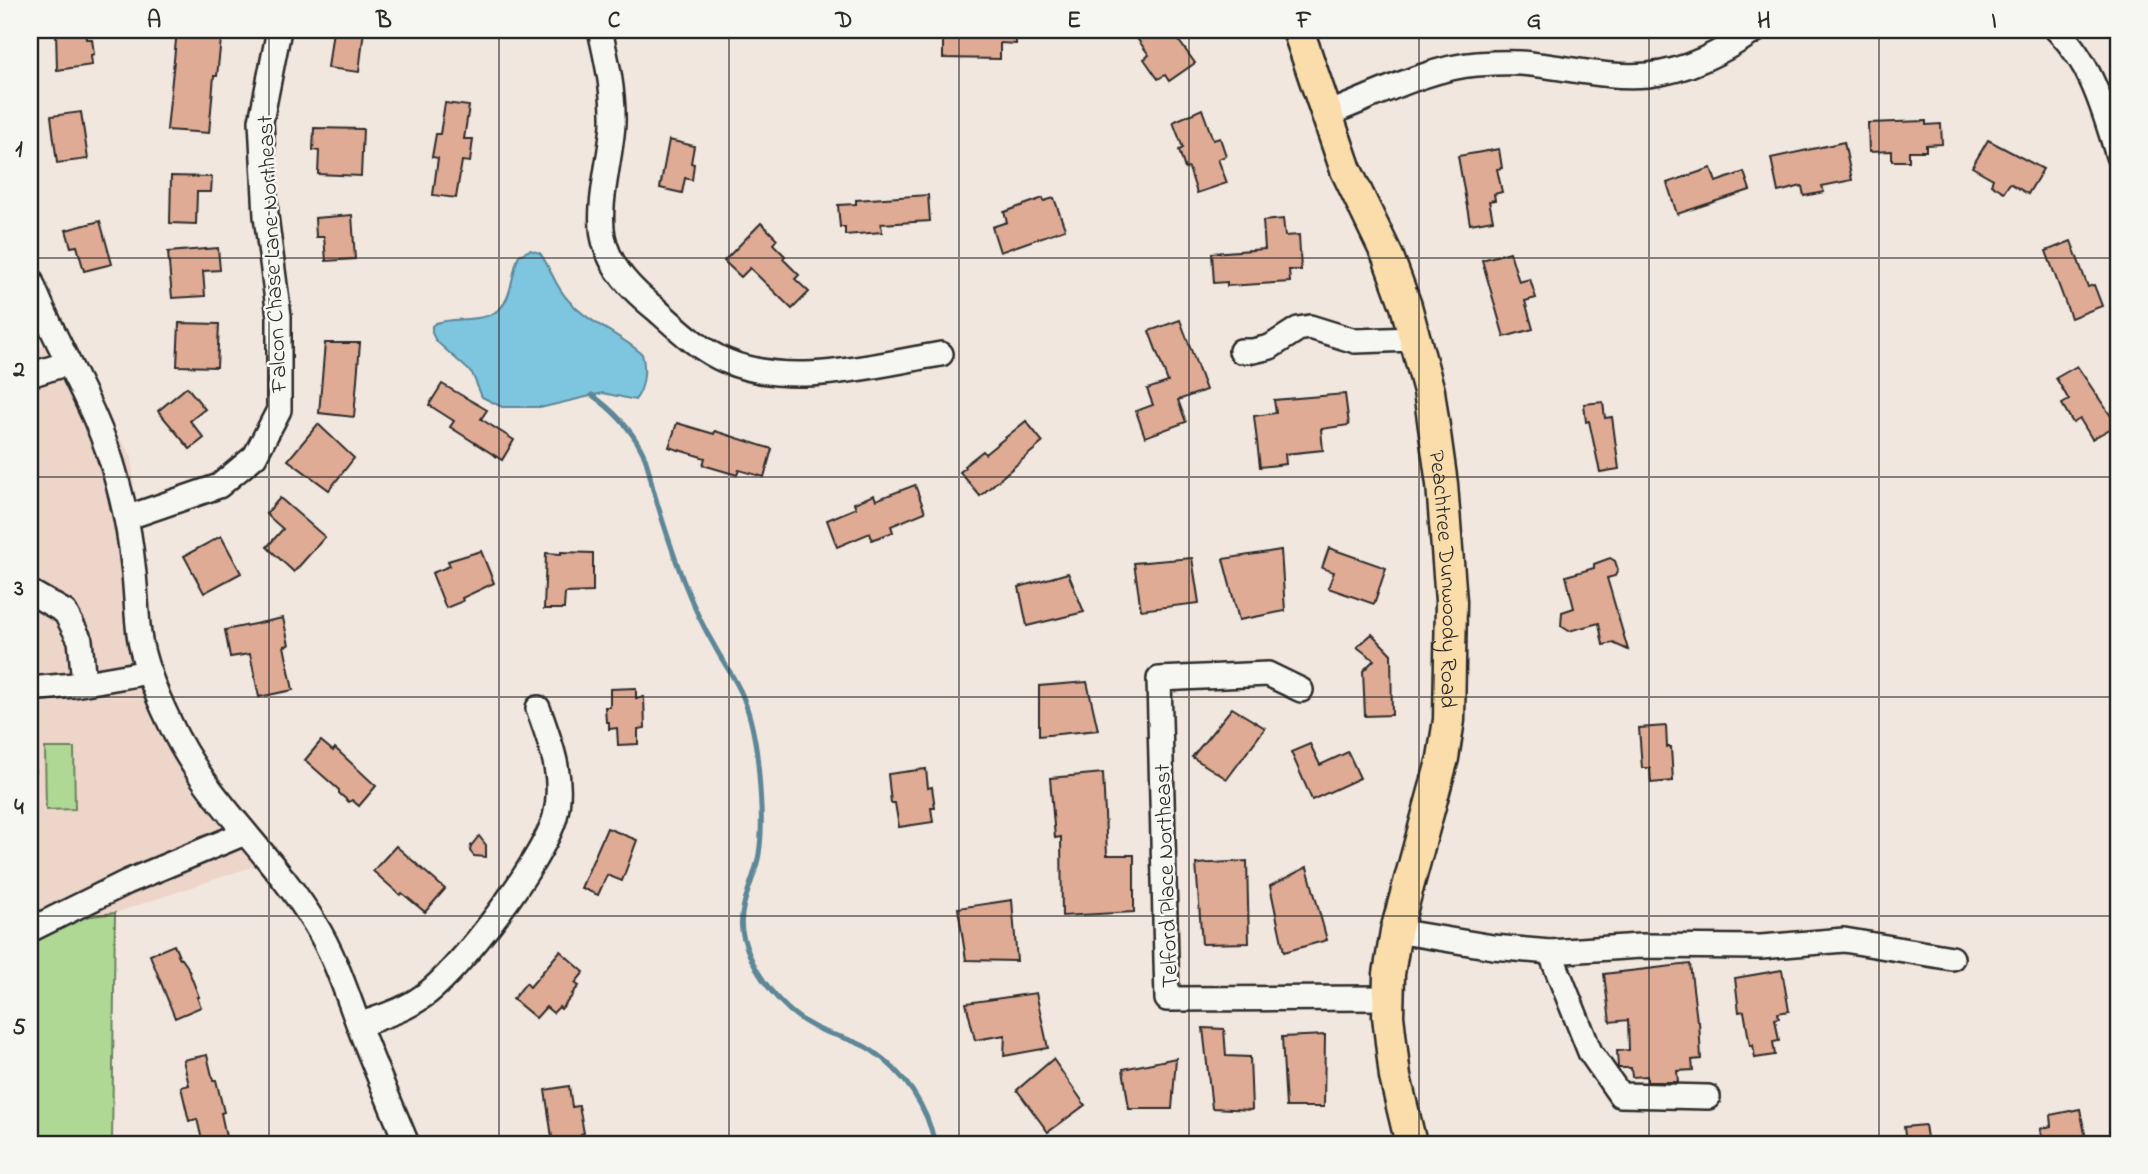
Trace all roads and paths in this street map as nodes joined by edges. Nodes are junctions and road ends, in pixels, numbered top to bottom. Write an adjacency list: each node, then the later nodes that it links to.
1 (279, 30): 14 (street, Falcon Chase Lane Northeast)
2 (600, 30): 11 (street)
3 (1298, 30): 6 (main road, Peachtree Dunwoody Road)
4 (1756, 30): 6 (street)
5 (2057, 30): 7 (street)
6 (1325, 115): 9 (main road, Peachtree Dunwoody Road)
7 (2118, 156)
8 (30, 278): 12 (street)
9 (1414, 339): 10 (street); 23 (main road, Peachtree Dunwoody Road)
10 (1241, 351)
11 (941, 354)
12 (68, 363): 13 (street); 14 (street)
13 (30, 375)
14 (126, 518): 16 (street)
15 (30, 593): 17 (street)
16 (149, 672): 17 (street); 21 (street)
17 (84, 683): 18 (street)
18 (31, 688)
19 (1301, 690): 26 (street, Telford Place Northeast)
20 (538, 708): 27 (street)
21 (244, 833): 22 (street); 27 (street)
22 (30, 929)
23 (1396, 931): 24 (street); 26 (main road, Peachtree Dunwoody Road)
24 (1550, 952): 25 (street); 28 (street)
25 (1952, 958)
26 (1389, 998): 30 (main road, Peachtree Dunwoody Road)
27 (359, 1026): 29 (street)
28 (1708, 1097)
29 (407, 1144)
30 (1411, 1144)

